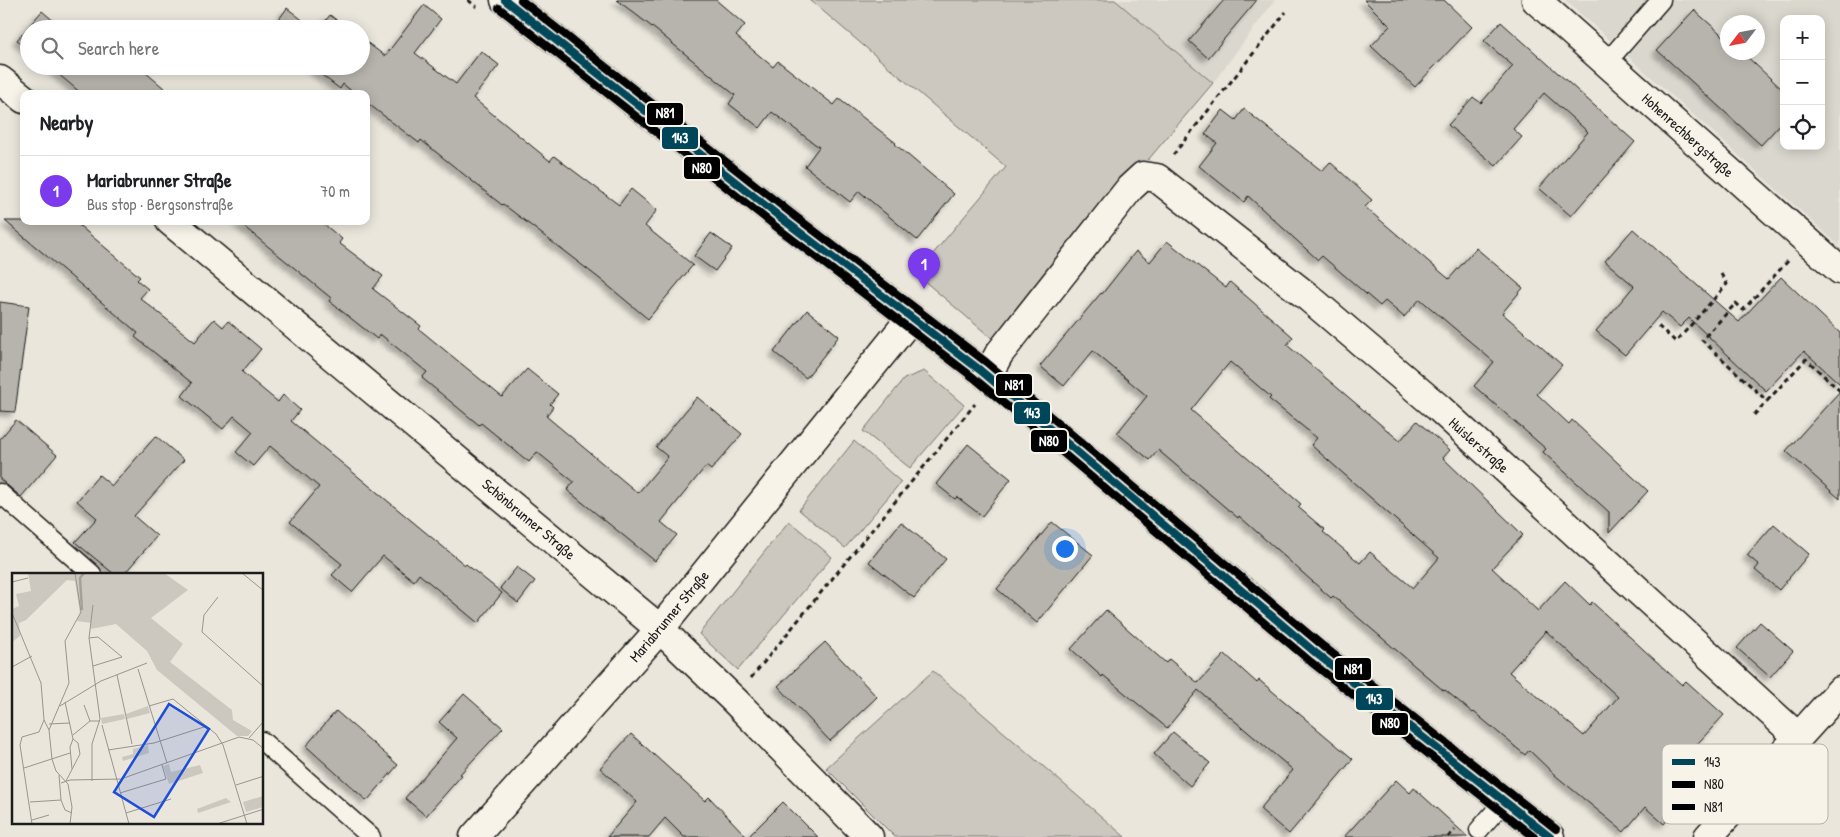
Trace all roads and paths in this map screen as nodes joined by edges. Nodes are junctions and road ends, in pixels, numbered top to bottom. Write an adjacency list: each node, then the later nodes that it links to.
1 (505, 0): 13 (street)
2 (1536, 0): 5 (street, Hohenrechbergstraße)
3 (1661, 0): 5 (lane)
4 (1286, 12): 8 (path)
5 (1607, 62): 10 (street, Hohenrechbergstraße)
6 (0, 80): 7 (street)
7 (20, 96)
8 (1150, 177): 15 (street); 24 (street, Huislerstraße)
9 (175, 225): 21 (street, Schönbrunner Straße)
10 (1806, 240): 11 (street, Hohenrechbergstraße); 17 (path)
11 (1840, 270)
12 (1721, 274): 14 (path)
13 (911, 318): 15 (street); 21 (street, Mariabrunner Straße)
14 (1658, 326)
15 (982, 388): 23 (path); 27 (street)
16 (1840, 391): 17 (path)
17 (1767, 401): 18 (path)
18 (1754, 415)
19 (0, 493): 20 (lane)
20 (91, 573)
21 (660, 629): 23 (street, Schönbrunner Straße); 31 (street, Mariabrunner Straße)
22 (1840, 692): 24 (street)
23 (734, 700): 32 (street, Schönbrunner Straße)
24 (1798, 737): 26 (street)
25 (264, 743): 30 (lane)
26 (1792, 744)
27 (1504, 801): 29 (lane); 33 (street)
28 (1720, 824): 34 (street)
29 (1479, 830)
30 (371, 837)
31 (474, 837)
32 (868, 837)
33 (1550, 837)
34 (1708, 837)

